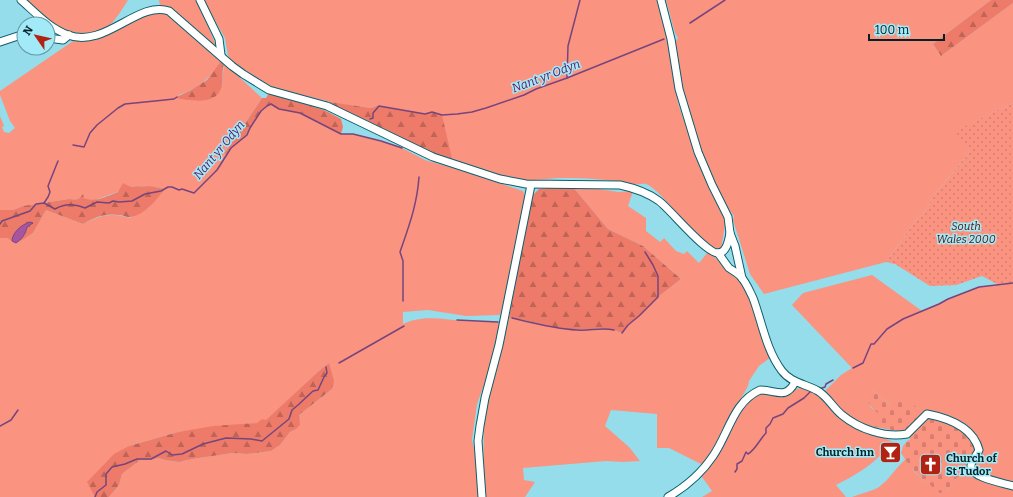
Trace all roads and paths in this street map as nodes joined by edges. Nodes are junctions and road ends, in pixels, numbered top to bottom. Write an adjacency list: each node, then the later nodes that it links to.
1 (21, 0): 4 (street)
2 (200, 0): 8 (street)
3 (661, 0): 10 (street)
4 (69, 35): 6 (street); 8 (street)
5 (16, 37): 7 (street)
6 (56, 39)
7 (0, 42)
8 (221, 55): 9 (street)
9 (531, 184): 11 (street); 15 (street)
10 (730, 233): 11 (street); 12 (street)
11 (718, 254): 12 (street)
12 (742, 278): 13 (street)
13 (795, 382): 14 (street); 16 (street)
14 (1013, 486)
15 (482, 497)
16 (668, 497)

